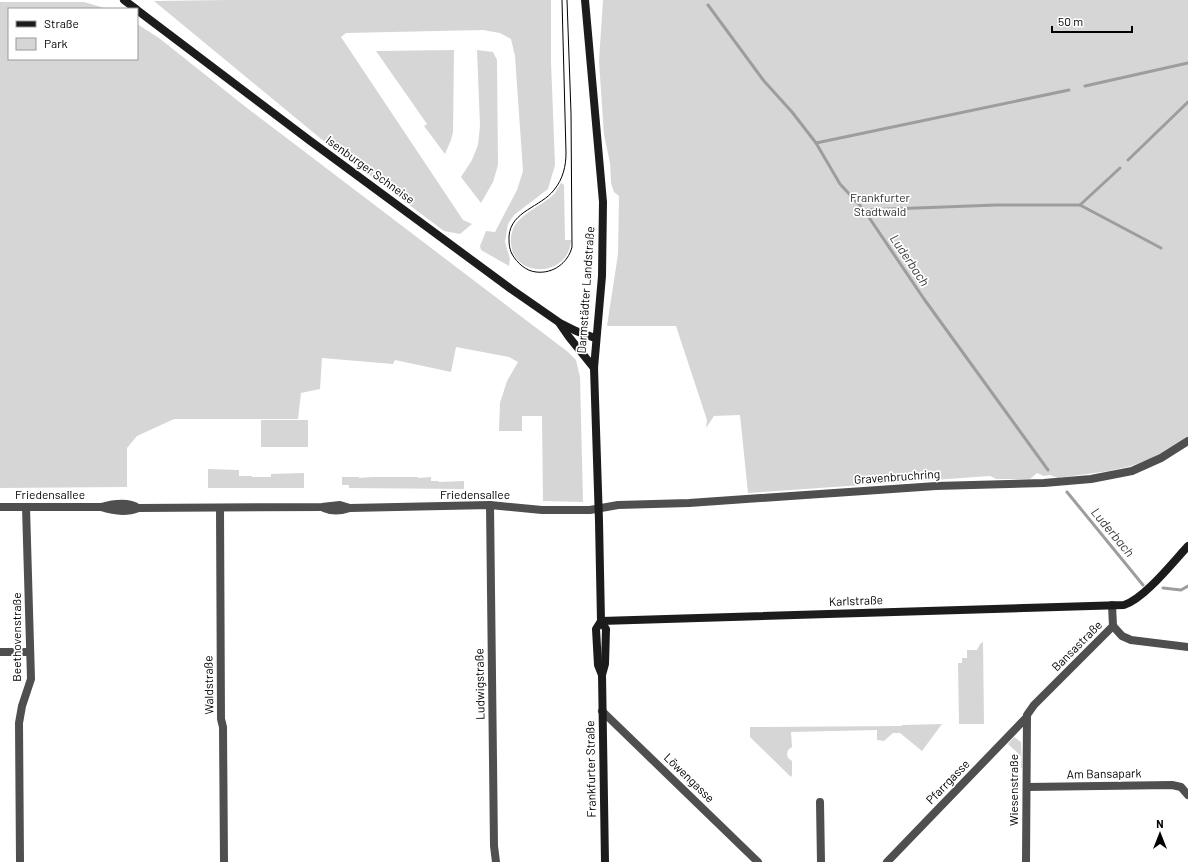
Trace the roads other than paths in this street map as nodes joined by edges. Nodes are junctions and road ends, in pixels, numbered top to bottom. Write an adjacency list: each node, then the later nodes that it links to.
1 (124, 0): 3 (main road, Isenburger Schneise)
2 (585, 0): 6 (main road, Darmstädter Landstraße)
3 (135, 8)
4 (138, 11): 5 (main road, Isenburger Schneise)
5 (560, 323): 6 (main road, Isenburger Schneise); 7 (main road)
6 (595, 338): 7 (main road, Darmstädter Landstraße)
7 (594, 368): 13 (main road, Darmstädter Landstraße)
8 (1188, 441): 13 (street, Gravenbruchring)
9 (490, 505): 12 (street, Friedensallee); 13 (street, Friedensallee); 28 (street, Ludwigstraße)
10 (0, 507): 11 (street, Friedensallee)
11 (26, 507): 12 (street, Friedensallee); 20 (street, Beethovenstraße)
12 (220, 508): 27 (street, Waldstraße)
13 (599, 509): 16 (main road, Frankfurter Straße)
14 (1188, 546): 15 (main road)
15 (1112, 605): 16 (main road, Karlstraße); 17 (street, Bansastraße)
16 (601, 621): 21 (main road, Frankfurter Straße)
17 (1113, 626): 18 (street); 22 (street, Bansastraße)
18 (1188, 647)
19 (0, 652): 20 (street)
20 (30, 652): 26 (street, Beethovenstraße)
21 (602, 711): 29 (main road, Frankfurter Straße); 30 (street, Löwengasse)
22 (1026, 718): 23 (street, Wiesenstraße); 32 (street, Pfarrgasse)
23 (1027, 787): 24 (street, Am Bansapark); 33 (street, Wiesenstraße)
24 (1188, 795)
25 (820, 802): 31 (street)
26 (20, 862)
27 (224, 862)
28 (496, 862)
29 (605, 862)
30 (758, 862)
31 (821, 862)
32 (887, 862)
33 (1026, 862)

